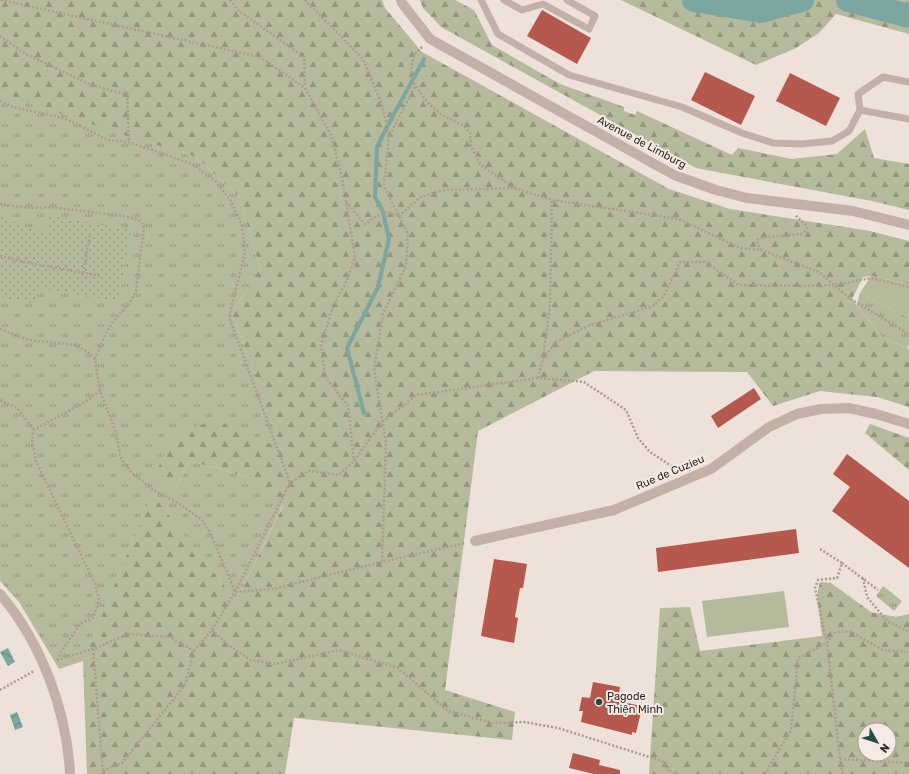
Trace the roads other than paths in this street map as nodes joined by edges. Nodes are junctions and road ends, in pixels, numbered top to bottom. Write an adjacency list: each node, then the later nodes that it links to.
1 (401, 0): 8 (street, Avenue de Limburg)
2 (481, 0): 6 (lane)
3 (504, 0): 4 (lane)
4 (567, 0)
5 (909, 82): 6 (lane)
6 (860, 110): 7 (lane)
7 (909, 119)
8 (909, 225)
9 (909, 424): 10 (street, Rue de Cuzieu)
10 (475, 541)
11 (0, 594): 12 (street)
12 (70, 774)

